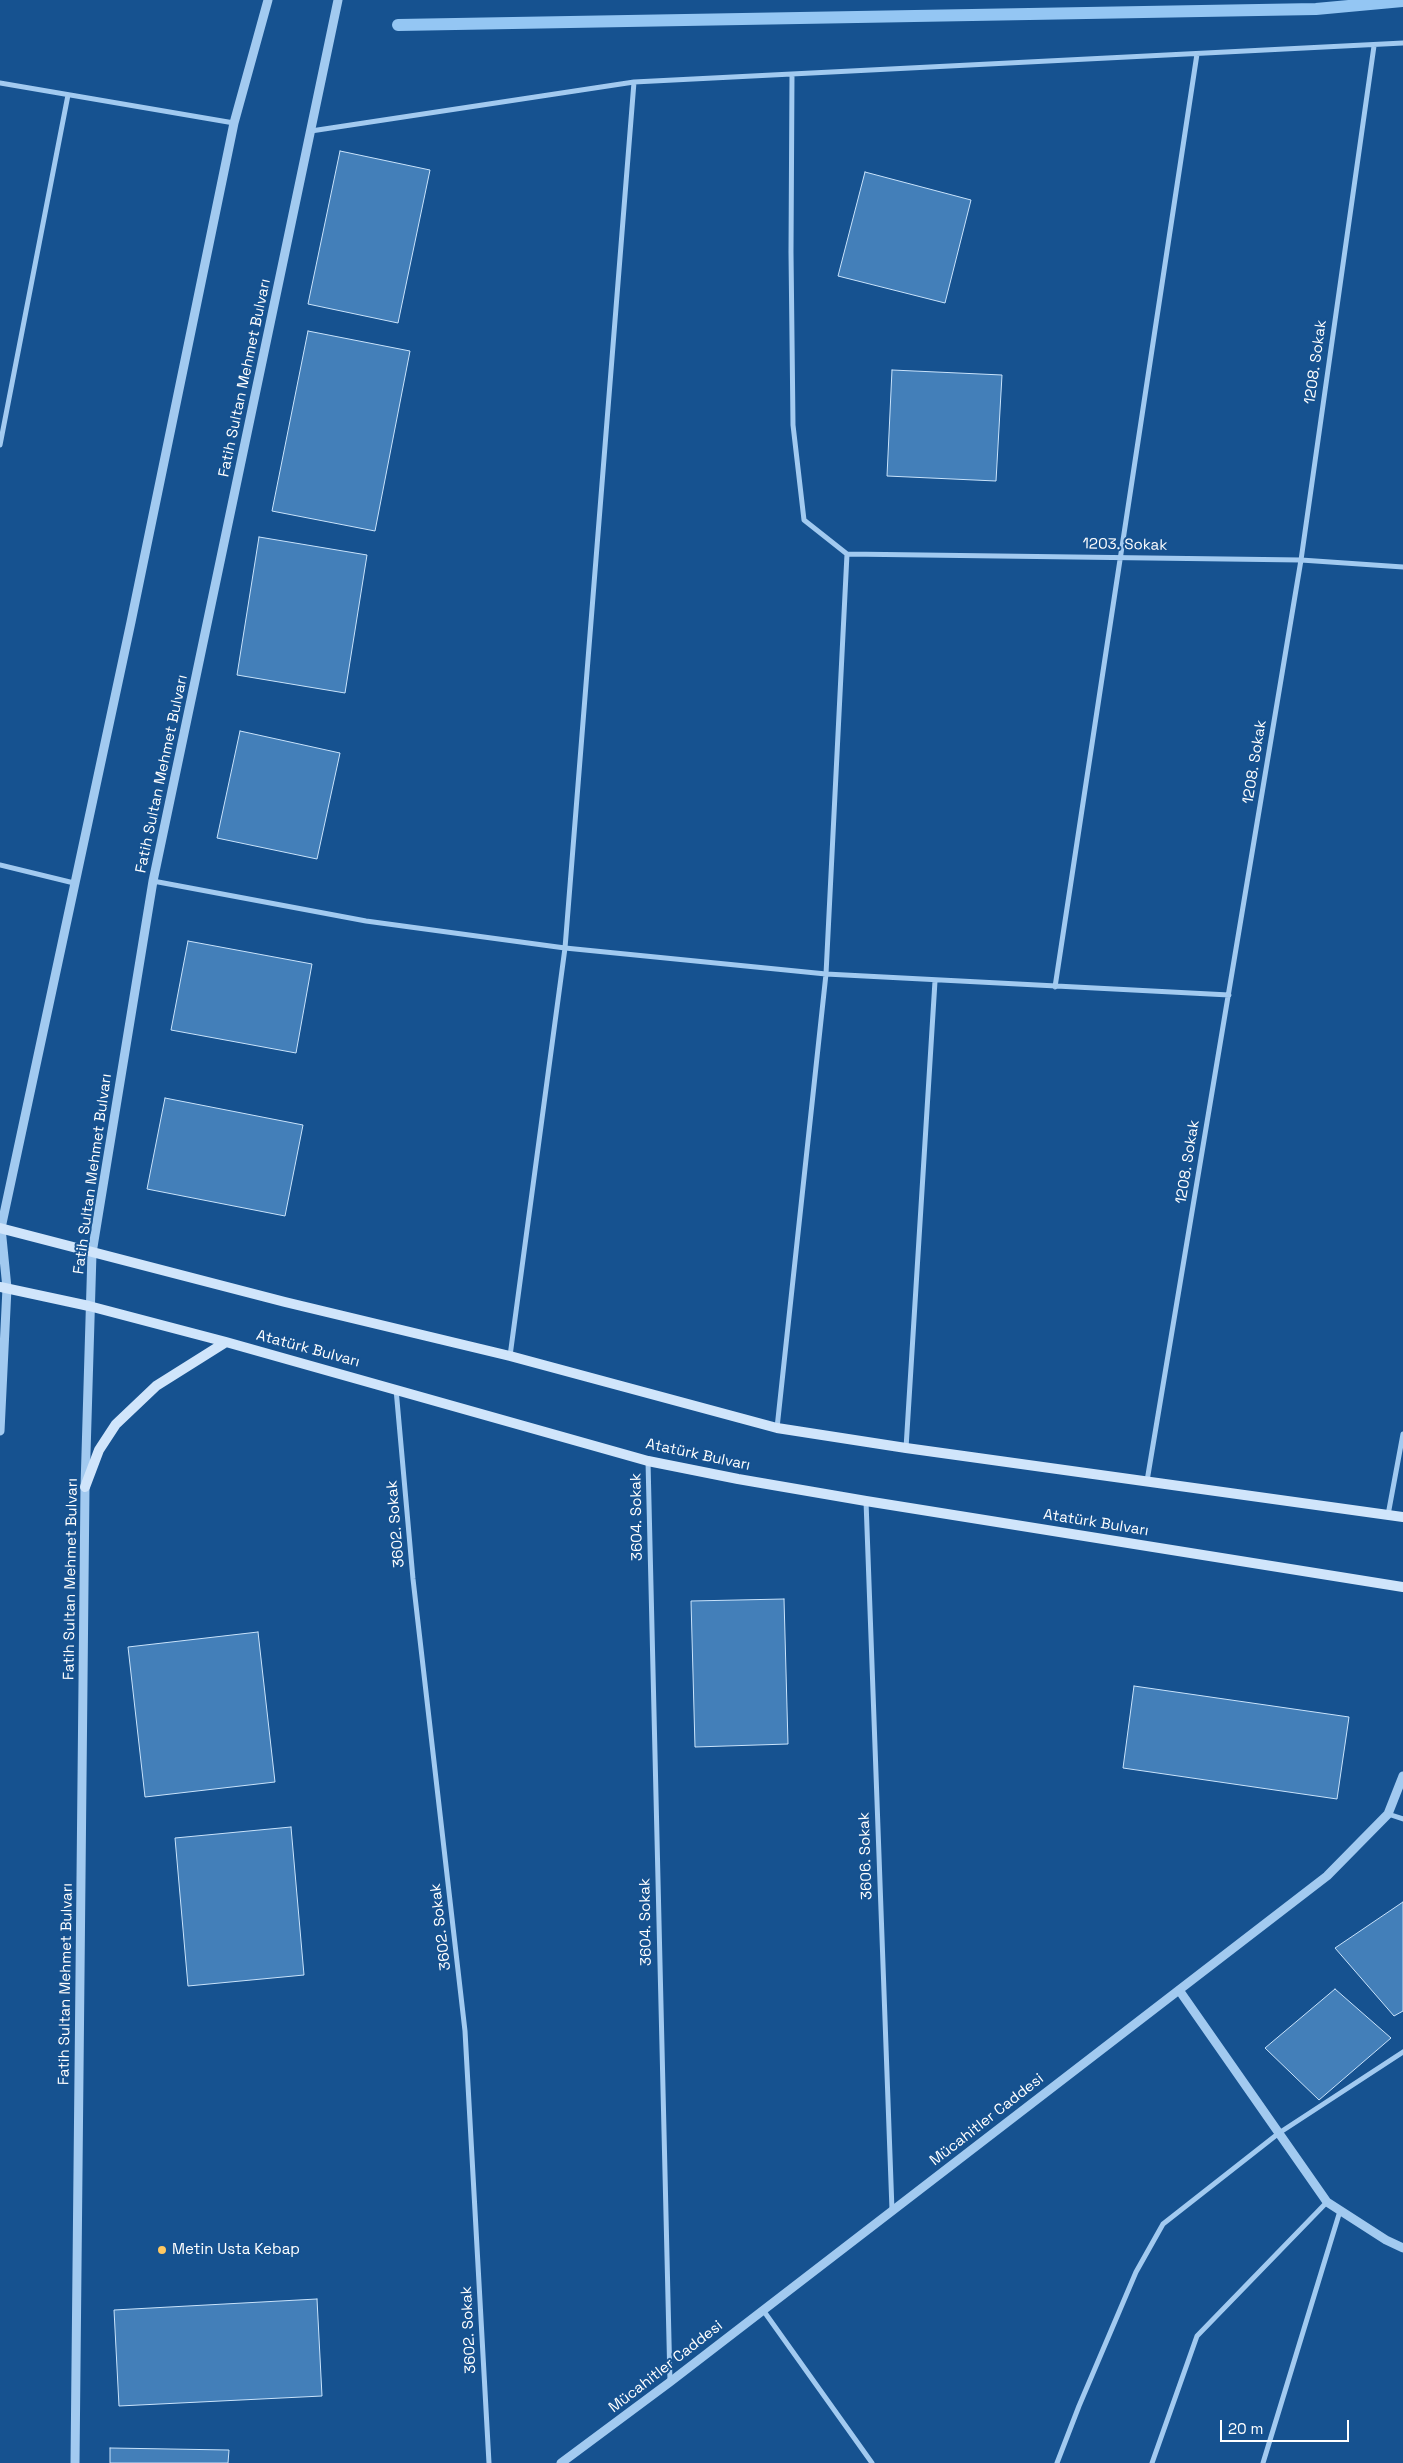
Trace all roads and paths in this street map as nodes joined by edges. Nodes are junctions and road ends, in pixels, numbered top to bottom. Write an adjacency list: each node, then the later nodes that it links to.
1 (268, 0): 10 (street)
2 (338, 0): 11 (street, Fatih Sultan Mehmet Bulvarı)
3 (1403, 43): 4 (street)
4 (1374, 46): 5 (street); 15 (street, 1208. Sokak)
5 (1197, 54): 6 (street); 14 (street)
6 (792, 74): 7 (street); 13 (street)
7 (634, 82): 11 (street); 20 (street)
8 (0, 83): 9 (street)
9 (68, 95): 10 (street); 12 (street)
10 (234, 122): 19 (street)
11 (311, 131): 18 (street, Fatih Sultan Mehmet Bulvarı)
12 (0, 445)
13 (847, 554): 14 (street, 1203. Sokak); 21 (street)
14 (1120, 557): 15 (street, 1203. Sokak); 23 (street)
15 (1301, 560): 16 (street, 1203. Sokak); 24 (street, 1208. Sokak)
16 (1403, 567)
17 (0, 865): 19 (street)
18 (153, 881): 20 (street); 26 (street, Fatih Sultan Mehmet Bulvarı)
19 (74, 883): 25 (street)
20 (565, 948): 21 (street); 30 (street)
21 (826, 974): 22 (street); 32 (street)
22 (935, 981): 23 (street); 35 (street)
23 (1055, 987): 24 (street)
24 (1228, 995): 37 (street, 1208. Sokak)
25 (0, 1228): 26 (main road); 27 (street)
26 (92, 1253): 28 (street, Fatih Sultan Mehmet Bulvarı); 30 (main road)
27 (3, 1288): 28 (main road, Atatürk Bulvarı); 33 (street)
28 (89, 1306): 29 (main road, Atatürk Bulvarı); 38 (street, Fatih Sultan Mehmet Bulvarı)
29 (226, 1342): 31 (main road, Atatürk Bulvarı); 38 (main road)
30 (510, 1356): 32 (main road)
31 (396, 1389): 36 (main road, Atatürk Bulvarı); 56 (street, 3602. Sokak)
32 (777, 1428): 35 (main road)
33 (0, 1430)
34 (1403, 1434): 40 (street)
35 (906, 1448): 37 (main road)
36 (648, 1461): 39 (main road, Atatürk Bulvarı); 54 (street, 3604. Sokak)
37 (1147, 1481): 40 (main road)
38 (85, 1487): 55 (street, Fatih Sultan Mehmet Bulvarı)
39 (866, 1501): 42 (main road, Atatürk Bulvarı); 50 (street, 3606. Sokak)
40 (1387, 1516): 41 (main road)
41 (1403, 1516)
42 (1403, 1587)
43 (1403, 1776): 44 (street, Mücahitler Caddesi)
44 (1388, 1814): 45 (street); 46 (street, Mücahitler Caddesi)
45 (1403, 1819)
46 (1179, 1990): 48 (street); 50 (street, Mücahitler Caddesi)
47 (1403, 2052): 48 (street)
48 (1279, 2133): 49 (street); 59 (street)
49 (1327, 2202): 51 (street); 60 (street)
50 (892, 2210): 53 (street, Mücahitler Caddesi)
51 (1340, 2210): 52 (street); 61 (street)
52 (1403, 2248)
53 (763, 2310): 54 (street, Mücahitler Caddesi); 58 (street)
54 (670, 2382): 57 (street, Mücahitler Caddesi)
55 (76, 2463)
56 (489, 2463)
57 (561, 2463)
58 (872, 2463)
59 (1057, 2463)
60 (1152, 2463)
61 (1263, 2463)

